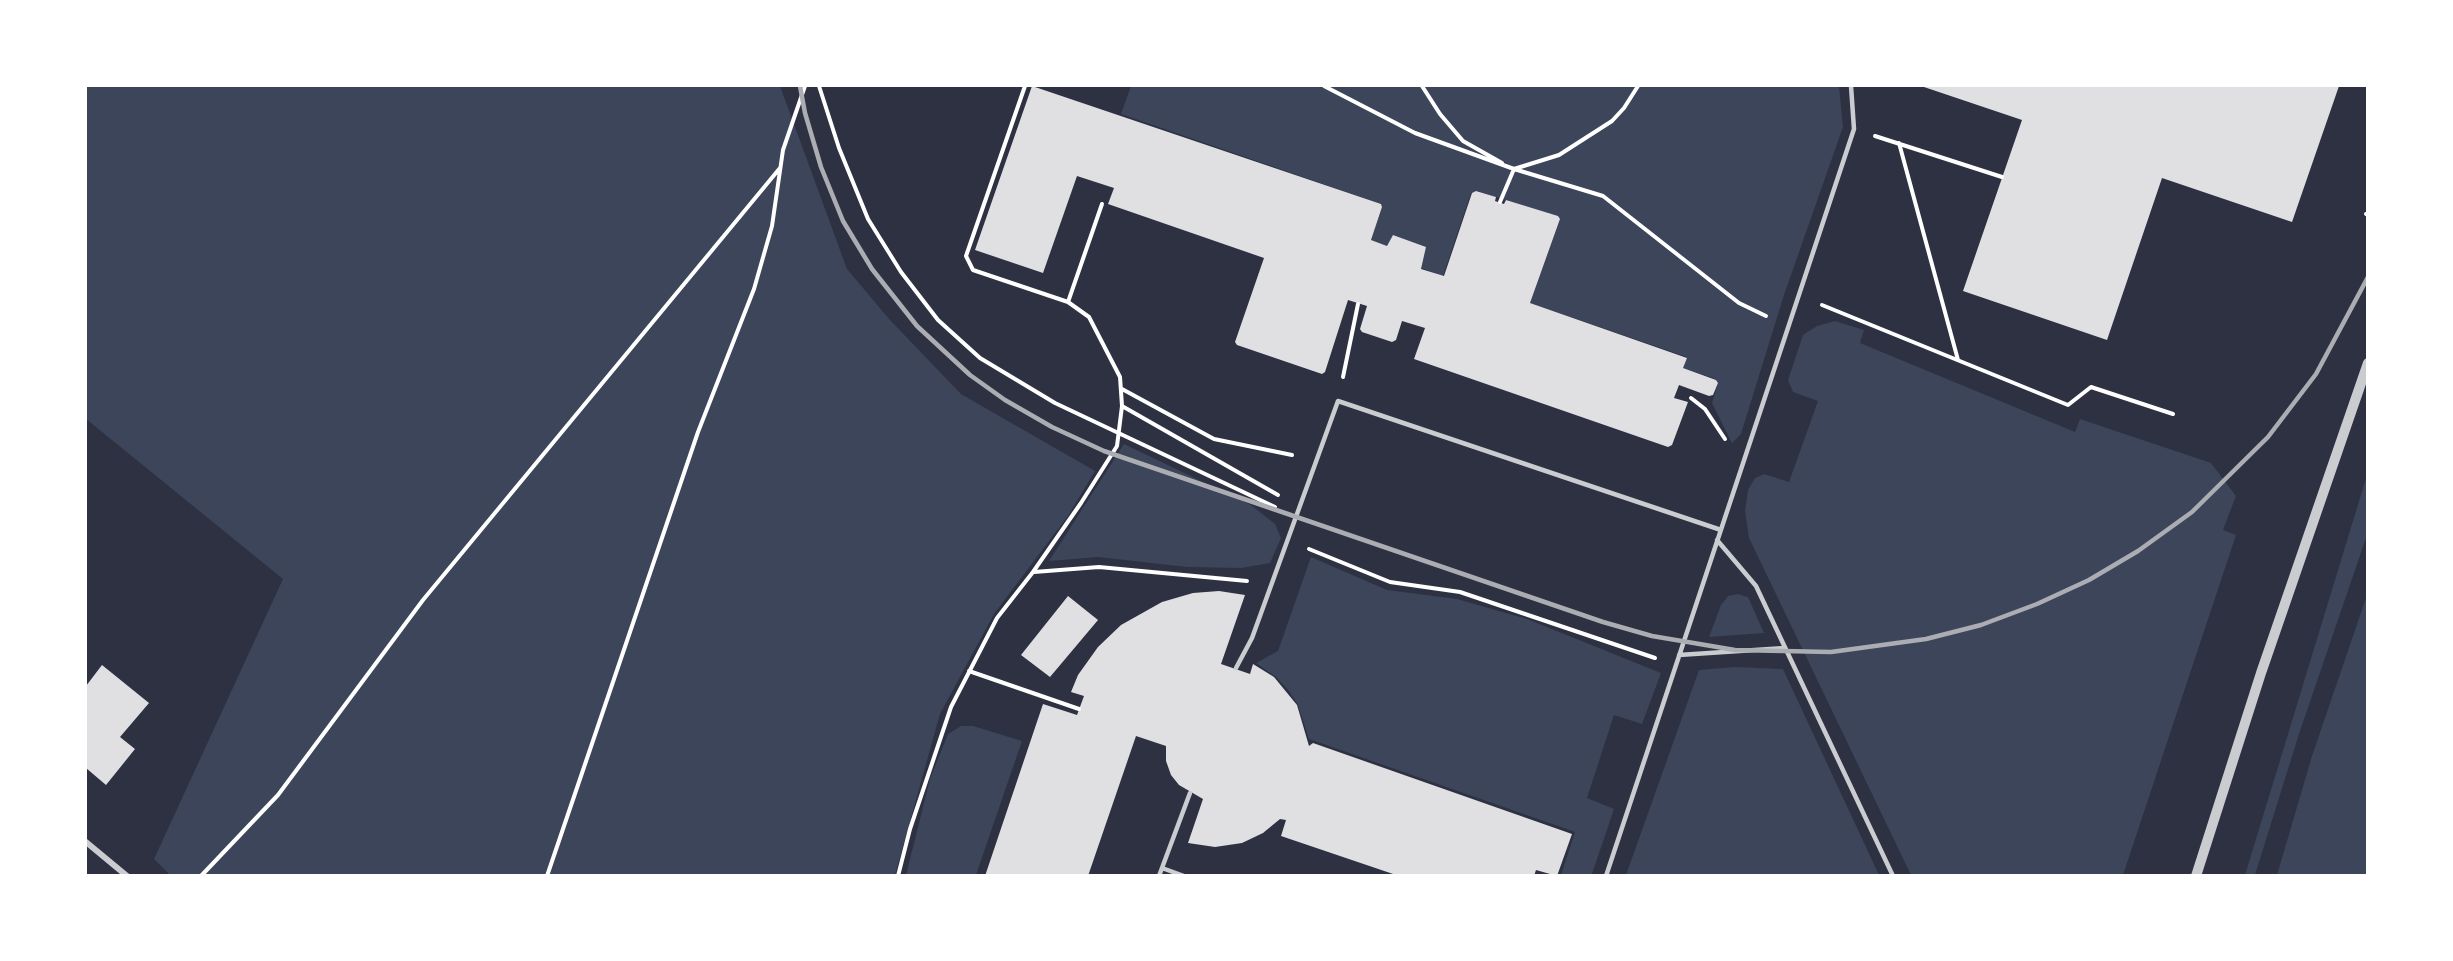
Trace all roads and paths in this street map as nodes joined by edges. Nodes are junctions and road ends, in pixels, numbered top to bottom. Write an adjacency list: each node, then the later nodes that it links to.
1 (805, 86): 10 (path)
2 (819, 86): 27 (path)
3 (1025, 86): 16 (path)
4 (1324, 86): 11 (path)
5 (1422, 86): 11 (path)
6 (1638, 86): 11 (path)
7 (1851, 86): 8 (lane)
8 (1854, 129): 9 (path); 15 (lane)
9 (1899, 143): 12 (path); 19 (path)
10 (780, 168): 46 (path); 47 (path)
11 (1514, 169): 13 (path); 18 (path)
12 (2002, 177)
13 (1500, 202)
14 (1102, 204): 16 (path)
15 (1799, 295): 18 (lane); 19 (path)
16 (1068, 302): 21 (path)
17 (1358, 304): 23 (path)
18 (1788, 327): 31 (lane)
19 (1958, 361): 26 (path)
20 (2367, 363): 53 (street)
21 (1122, 389): 24 (path); 28 (path)
22 (1691, 398): 25 (path)
23 (1338, 401): 28 (lane); 31 (lane)
24 (1122, 406): 27 (path); 29 (path)
25 (1705, 410)
26 (2173, 414)
27 (1119, 432): 30 (path); 34 (path)
28 (1317, 459): 29 (lane)
29 (1299, 507): 30 (lane)
30 (1296, 517): 35 (lane)
31 (1721, 530): 32 (lane)
32 (1717, 540): 36 (lane); 37 (lane)
33 (1321, 554): 38 (path)
34 (1034, 572): 35 (path); 40 (path)
35 (1272, 584): 39 (lane)
36 (1785, 648): 37 (lane); 52 (lane)
37 (1679, 655): 38 (lane)
38 (1676, 665): 51 (lane)
39 (1236, 668)
40 (969, 671): 41 (path); 48 (path)
41 (1079, 709)
42 (1190, 794): 44 (lane)
43 (86, 842): 45 (street)
44 (1162, 868): 49 (lane); 50 (lane)
45 (127, 876)
46 (201, 876)
47 (547, 876)
48 (898, 876)
49 (1159, 876)
50 (1184, 876)
51 (1606, 876)
52 (1893, 876)
53 (2196, 876)

